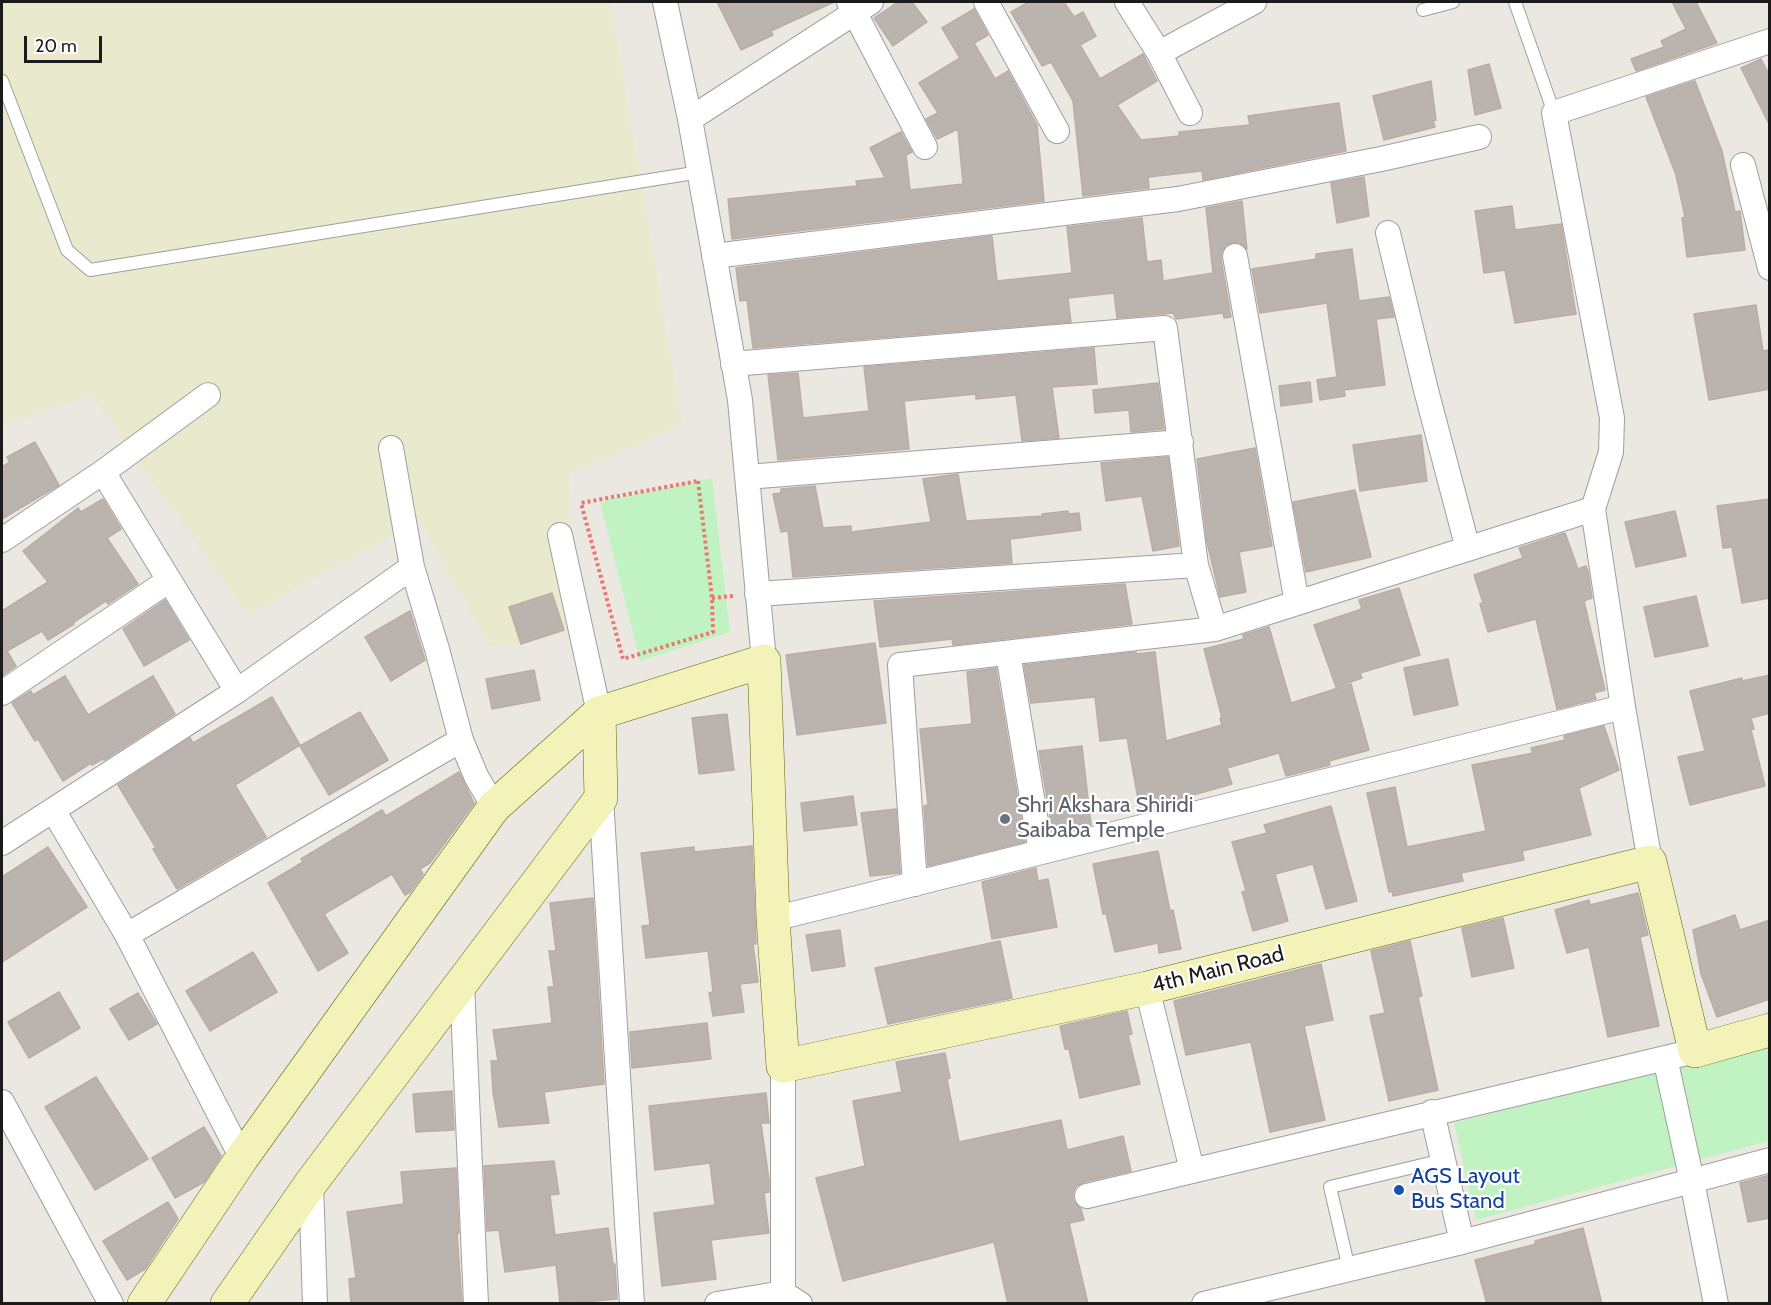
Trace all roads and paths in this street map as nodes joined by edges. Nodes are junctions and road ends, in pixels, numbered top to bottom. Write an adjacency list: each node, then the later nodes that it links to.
1 (665, 2): 14 (street)
2 (986, 2): 15 (street)
3 (1127, 2): 10 (street)
4 (1254, 2): 10 (street)
5 (1452, 2): 8 (lane)
6 (1515, 2): 13 (lane)
7 (858, 5): 14 (street); 17 (street)
8 (1423, 10)
9 (1770, 41): 13 (street)
10 (1159, 53): 12 (street)
11 (2, 81): 19 (lane)
12 (1190, 113)
13 (1554, 113): 30 (street)
14 (690, 119): 19 (street)
15 (1057, 131)
16 (1479, 137): 21 (street)
17 (925, 147)
18 (1743, 165): 23 (street)
19 (700, 172): 21 (street)
20 (1389, 233): 33 (street)
21 (714, 256): 24 (street)
22 (1235, 256): 39 (street)
23 (1770, 268)
24 (733, 364): 26 (street); 29 (street)
25 (208, 395): 28 (street)
26 (1181, 442): 29 (street); 34 (street)
27 (391, 448): 35 (street)
28 (103, 472): 32 (street); 36 (street)
29 (747, 477): 37 (street)
30 (1593, 509): 33 (street); 45 (street)
31 (560, 535): 46 (street)
32 (2, 540)
33 (1468, 549): 39 (street)
34 (1196, 564): 37 (street); 40 (street)
35 (412, 567): 43 (street); 47 (street)
36 (168, 581): 43 (street); 44 (street)
37 (757, 594): 42 (street)
38 (711, 598): 38 (path)
39 (1297, 603): 40 (street)
40 (1215, 629): 41 (street)
41 (1008, 653): 52 (street); 54 (street)
42 (764, 661): 46 (street); 55 (street)
43 (237, 691): 50 (street)
44 (2, 693)
45 (1623, 707): 52 (street); 53 (street)
46 (599, 713): 48 (street); 49 (street)
47 (461, 740): 49 (street); 56 (street)
48 (601, 798): 57 (street); 79 (street)
49 (494, 807): 64 (street)
50 (53, 810): 51 (street); 56 (street)
51 (2, 843)
52 (1041, 852): 54 (street)
53 (1650, 862): 58 (street, 4th Main Road); 60 (street)
54 (915, 884): 55 (street)
55 (773, 920): 61 (street)
56 (127, 935): 64 (street)
57 (462, 983): 69 (street); 78 (street)
58 (1147, 988): 61 (street, 4th Main Road); 67 (street)
59 (1770, 1030): 60 (street)
60 (1680, 1055): 63 (street); 68 (street)
61 (783, 1066): 73 (street)
62 (2, 1102): 74 (street)
63 (1432, 1112): 65 (street); 67 (street)
64 (242, 1158): 75 (street)
65 (1443, 1160): 71 (street); 72 (lane)
66 (1770, 1160): 68 (street)
67 (1192, 1170): 70 (street)
68 (1692, 1181): 71 (street); 82 (street)
69 (311, 1183): 76 (street); 77 (street)
70 (1087, 1196)
71 (1462, 1242): 72 (street)
72 (1349, 1269): 81 (street)
73 (791, 1298): 80 (street)
74 (111, 1304)
75 (144, 1304)
76 (227, 1304)
77 (315, 1304)
78 (476, 1304)
79 (632, 1304)
80 (717, 1304)
81 (1204, 1304)
82 (1716, 1304)

